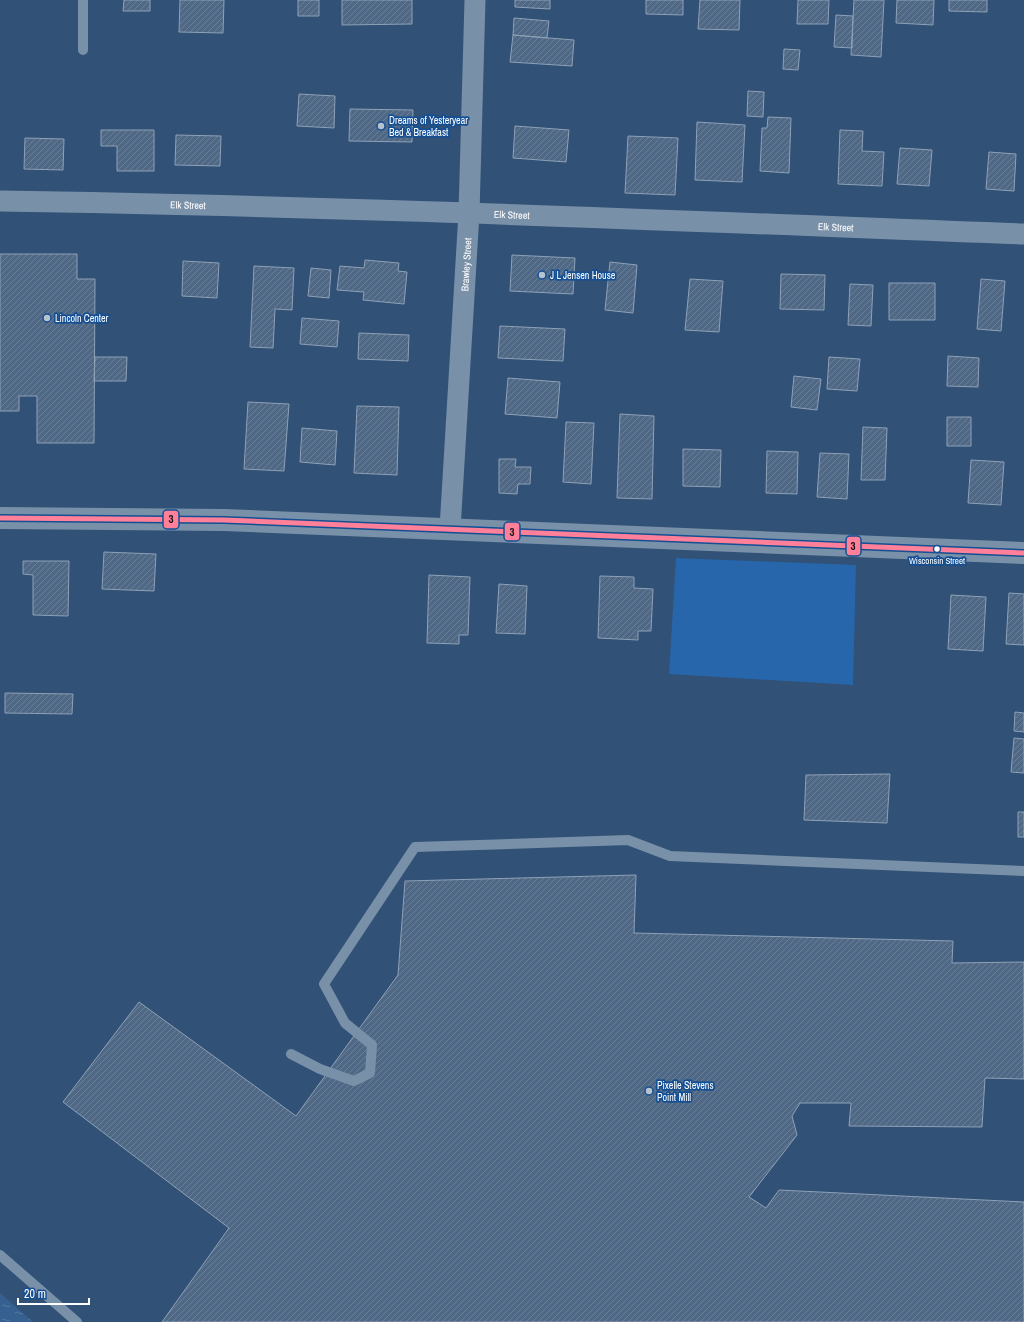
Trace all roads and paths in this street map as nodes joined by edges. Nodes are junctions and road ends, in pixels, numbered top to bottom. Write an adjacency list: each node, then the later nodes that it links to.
1 (83, 0): 3 (lane)
2 (475, 0): 5 (street, Brawley Street)
3 (83, 50)
4 (0, 201): 5 (street, Elk Street)
5 (469, 213): 6 (street, Elk Street); 8 (street, Brawley Street)
6 (1024, 234)
7 (0, 518): 8 (street)
8 (450, 529): 9 (street)
9 (1024, 553)
10 (1024, 871): 11 (lane)
11 (291, 1054)
12 (0, 1255): 13 (lane)
13 (77, 1322)

